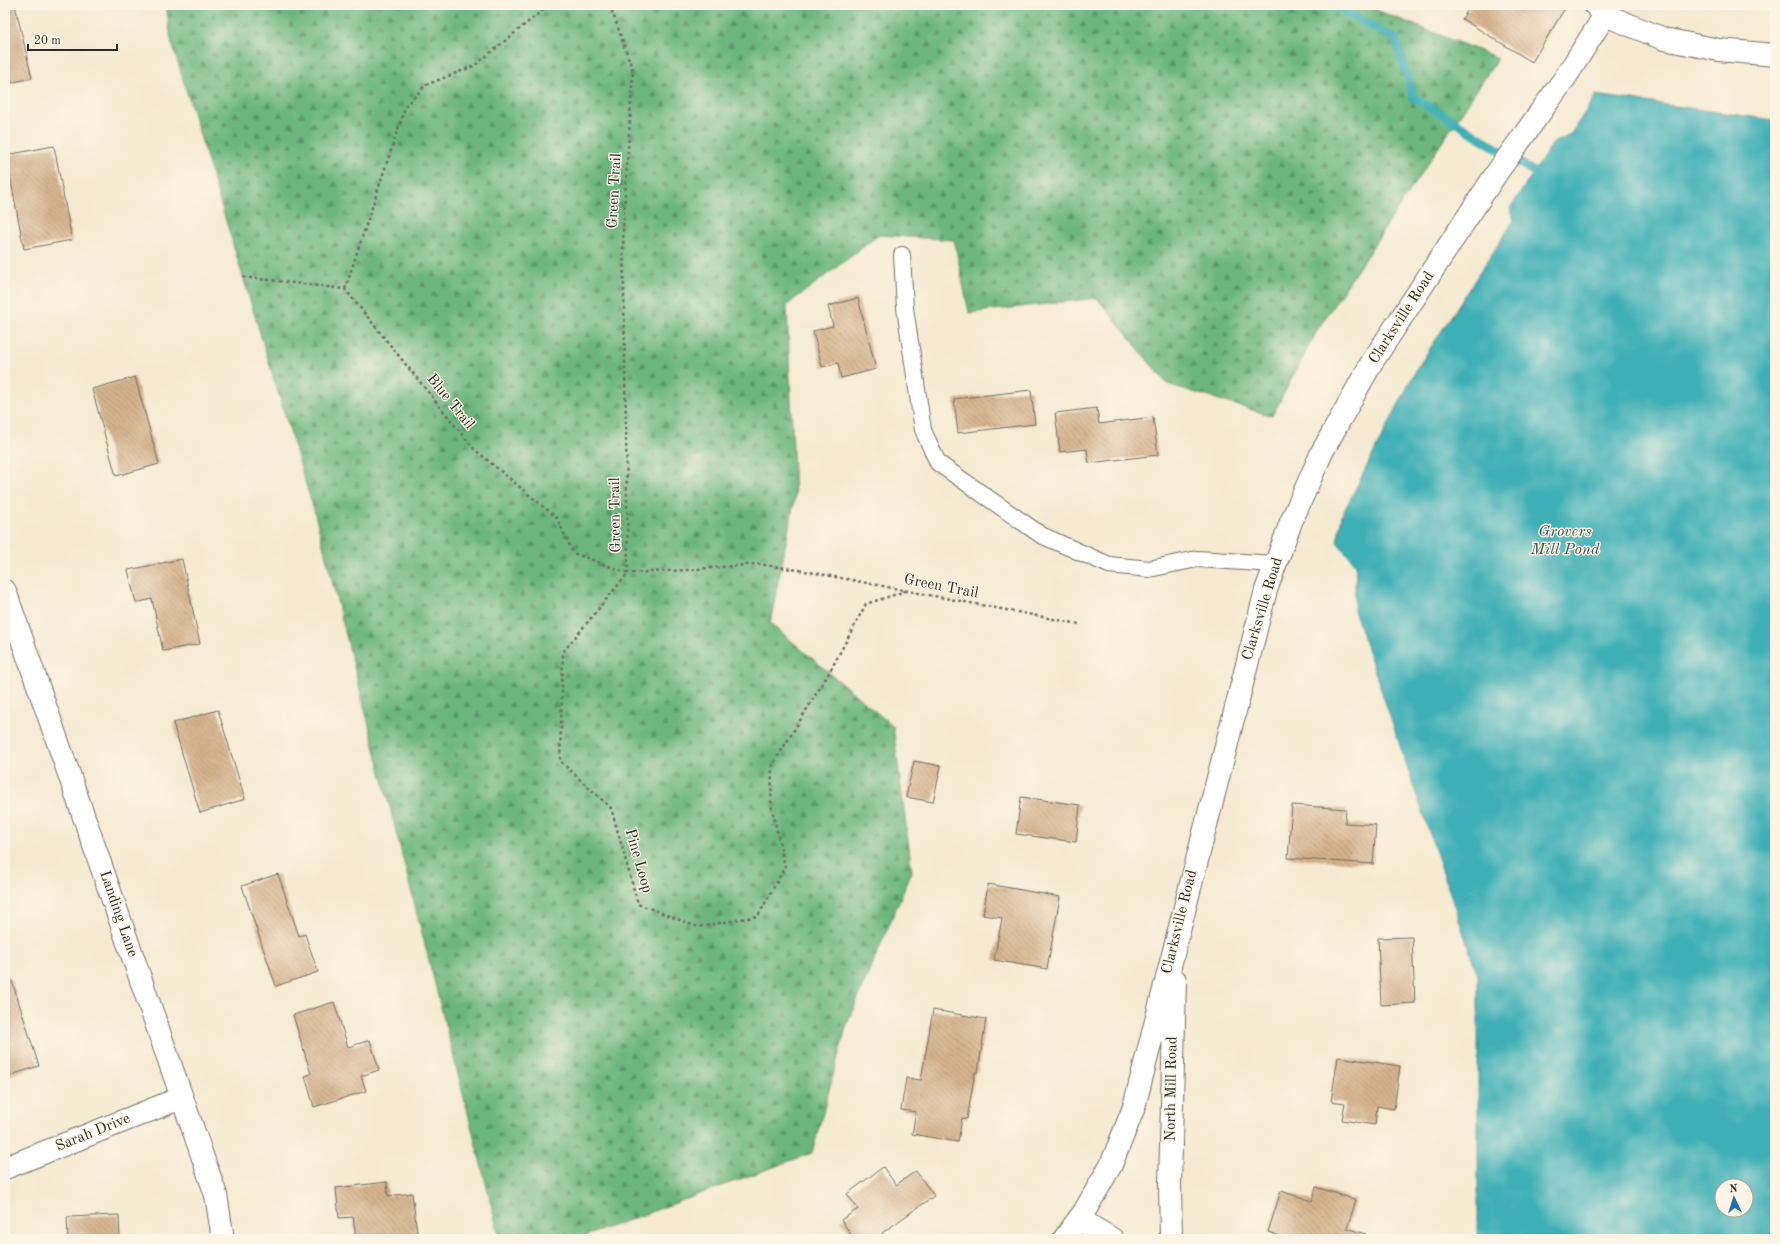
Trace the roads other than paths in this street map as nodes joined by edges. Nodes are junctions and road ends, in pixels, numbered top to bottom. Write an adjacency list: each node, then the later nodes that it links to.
1 (1600, 10): 2 (street); 4 (street, Clarksville Road)
2 (1775, 55)
3 (902, 256): 4 (lane)
4 (1276, 564): 6 (street, Clarksville Road)
5 (5, 591): 7 (street, Landing Lane)
6 (1176, 939): 9 (street, Clarksville Road); 13 (street, North Mill Road)
7 (181, 1098): 8 (street, Sarah Drive); 10 (street, Landing Lane)
8 (5, 1168)
9 (1079, 1219): 11 (street, Clarksville Road); 12 (street)
10 (223, 1239)
11 (1064, 1239)
12 (1112, 1239)
13 (1171, 1239)

